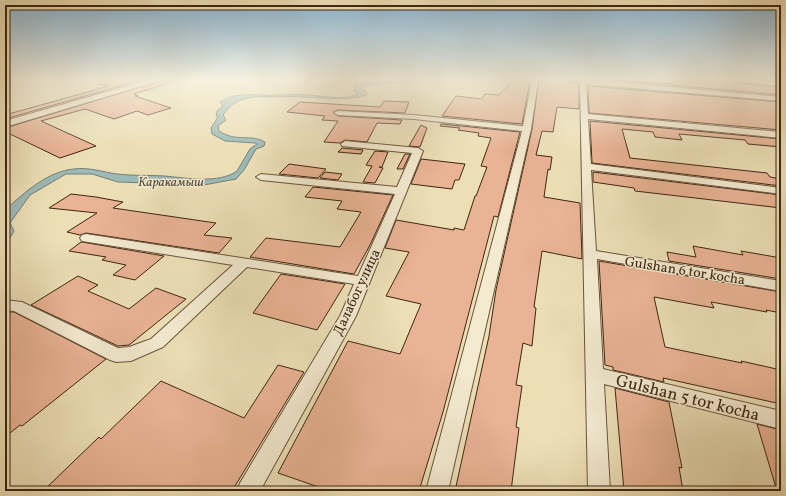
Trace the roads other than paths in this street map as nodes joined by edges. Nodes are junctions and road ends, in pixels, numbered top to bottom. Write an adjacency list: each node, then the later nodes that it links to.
1 (78, 103): 6 (street)
2 (531, 103): 7 (street)
3 (584, 103): 5 (street)
4 (338, 113): 7 (street)
5 (584, 116): 8 (street); 10 (street)
6 (5, 124)
7 (527, 129): 23 (street)
8 (781, 135)
9 (345, 144): 12 (street, Далабог улица)
10 (587, 166): 13 (street); 15 (street)
11 (261, 177): 12 (street)
12 (401, 191): 17 (street, Далабог улица)
13 (781, 191)
14 (86, 238): 16 (street)
15 (590, 254): 18 (street, Gulshan 6 tor kocha); 20 (street)
16 (244, 263): 17 (street); 19 (street)
17 (363, 281): 22 (street, Далабог улица)
18 (781, 286)
19 (5, 305)
20 (594, 374): 21 (street, Gulshan 5 tor kocha); 24 (street)
21 (781, 420)
22 (248, 491)
23 (437, 491)
24 (599, 491)

